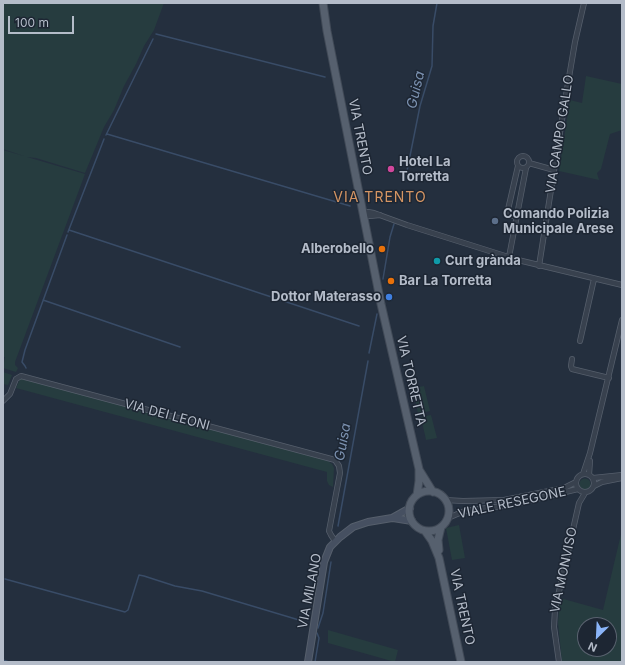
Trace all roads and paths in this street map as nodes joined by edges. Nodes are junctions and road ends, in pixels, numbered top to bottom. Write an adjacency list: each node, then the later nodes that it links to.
1 (323, 3): 6 (main road, VIA TRENTO)
2 (584, 3): 5 (street, VIA CAMPO GALLO)
3 (518, 166): 4 (street); 4 (street); 7 (street)
4 (527, 166): 5 (street); 7 (street)
5 (554, 170): 9 (street, VIA CAMPO GALLO)
6 (363, 214): 8 (street); 12 (main road, VIA TRENTO)
7 (516, 216): 8 (street)
8 (509, 257): 9 (street)
9 (539, 266): 10 (street)
10 (594, 279): 11 (street); 14 (street)
11 (622, 285)
12 (380, 298): 19 (main road, VIA TORRETTA)
13 (622, 320): 16 (street)
14 (580, 341)
15 (572, 359): 16 (street)
16 (609, 378): 18 (street)
17 (3, 401): 38 (street, VIA DEI LEONI)
18 (590, 453): 20 (street); 22 (street)
19 (419, 469): 27 (main road, VIA TORRETTA); 29 (main road, VIA TORRETTA)
20 (583, 474): 22 (street); 24 (street)
21 (622, 475): 22 (street)
22 (591, 477): 25 (street)
23 (622, 478): 25 (street)
24 (576, 482): 26 (street); 30 (street, VIALE RESEGONE)
25 (594, 486): 28 (street)
26 (578, 490): 28 (street); 31 (street, VIA MONVISO); 34 (street, VIALE RESEGONE)
27 (433, 492): 29 (main road); 30 (main road)
28 (586, 493): 31 (street, VIA MONVISO)
29 (417, 495): 32 (main road)
30 (445, 500): 34 (main road)
31 (579, 503): 42 (street, VIA MONVISO)
32 (410, 508): 33 (street); 35 (main road)
33 (392, 518): 35 (street); 38 (street, VIA MILANO)
34 (448, 518): 36 (main road)
35 (412, 521): 37 (main road)
36 (442, 527): 37 (main road); 39 (main road)
37 (425, 531): 39 (main road)
38 (335, 542): 40 (street, VIA MILANO)
39 (437, 547): 41 (main road, VIA TRENTO)
40 (308, 662)
41 (461, 662)
42 (558, 662)

